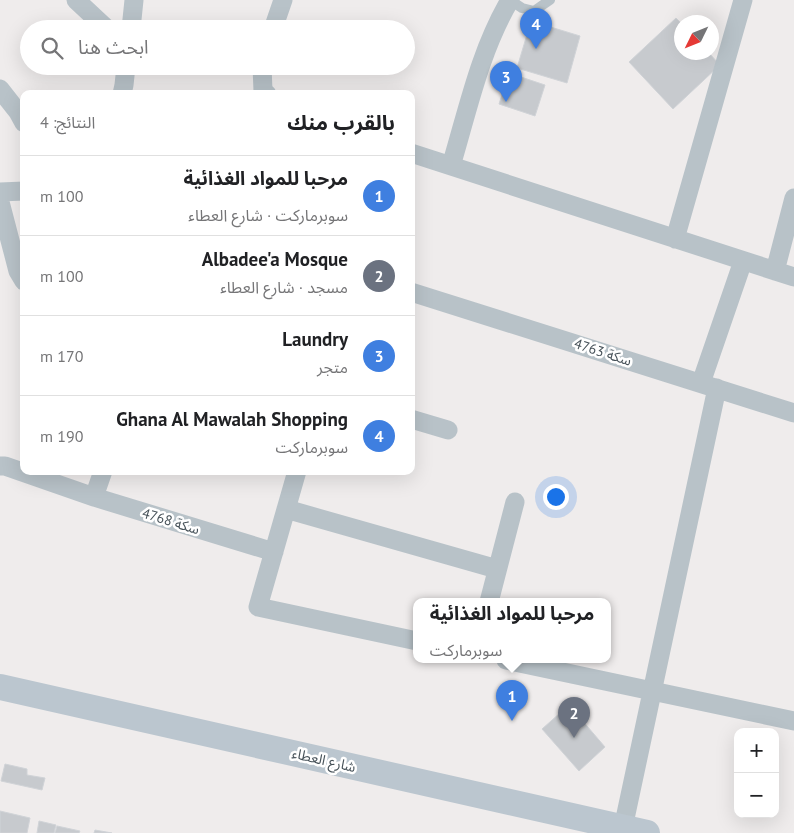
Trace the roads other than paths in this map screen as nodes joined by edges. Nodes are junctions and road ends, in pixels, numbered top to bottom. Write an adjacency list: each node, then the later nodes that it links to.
1 (76, 0): 7 (street)
2 (134, 0): 8 (street)
3 (283, 0): 9 (street)
4 (510, 0): 5 (lane); 17 (street)
5 (550, 0)
6 (742, 0): 22 (street)
7 (97, 20)
8 (132, 20)
9 (276, 20)
10 (125, 75): 13 (street)
11 (262, 75): 14 (street)
12 (0, 88): 15 (street)
13 (123, 90)
14 (263, 90)
15 (20, 116)
16 (415, 154): 17 (street)
17 (451, 166): 22 (street)
18 (20, 191): 19 (street)
19 (0, 192)
20 (794, 198): 24 (street)
21 (0, 202): 25 (street)
22 (675, 238): 23 (street)
23 (743, 260): 24 (street); 28 (street)
24 (774, 271): 26 (street)
25 (20, 274)
26 (794, 277)
27 (415, 293): 28 (street, سكة 4763)
28 (709, 386): 29 (street, سكة 4763); 46 (street)
29 (794, 413)
30 (415, 420): 31 (street)
31 (448, 430)
32 (0, 466): 33 (street, سكة 4768)
33 (20, 471)
34 (31, 475): 37 (street, سكة 4768)
35 (102, 475): 37 (street)
36 (296, 475): 39 (street)
37 (94, 497): 40 (street, سكة 4768)
38 (515, 502): 41 (street)
39 (286, 509): 40 (street); 41 (street)
40 (274, 552): 43 (street)
41 (497, 569): 42 (street)
42 (490, 598)
43 (413, 640)
44 (520, 663): 46 (street)
45 (0, 688): 48 (street, شارع العطاء)
46 (652, 691): 47 (street); 48 (street)
47 (794, 721)
48 (635, 830)

